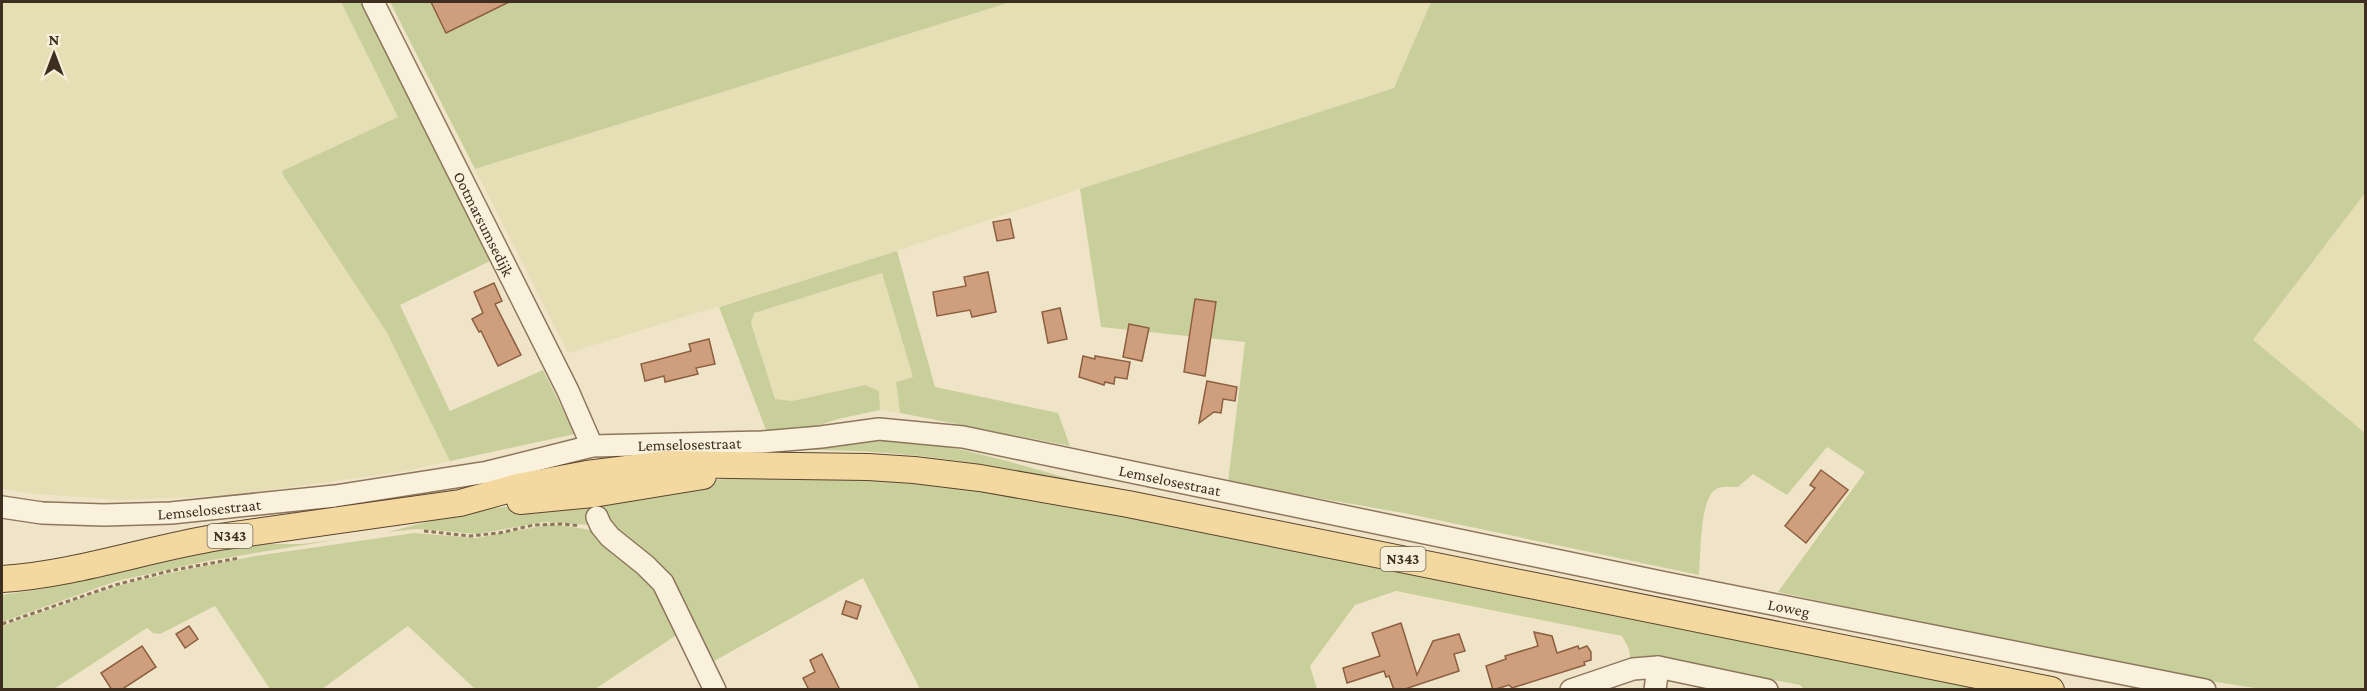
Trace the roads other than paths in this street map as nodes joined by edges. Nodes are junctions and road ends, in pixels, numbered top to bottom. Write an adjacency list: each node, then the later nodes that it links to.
1 (373, 2): 2 (street, Ootmarsumsedijk)
2 (592, 446): 3 (street, Lemselosestraat); 5 (street, Lemselosestraat)
3 (2, 507)
4 (599, 522): 8 (street)
5 (1374, 523): 13 (street, Loweg)
6 (2, 579): 12 (main road, N343)
7 (1658, 667): 9 (street); 10 (street); 11 (street)
8 (716, 690)
9 (1571, 690)
10 (1655, 690)
11 (1767, 690)
12 (2050, 690)
13 (2205, 690)

